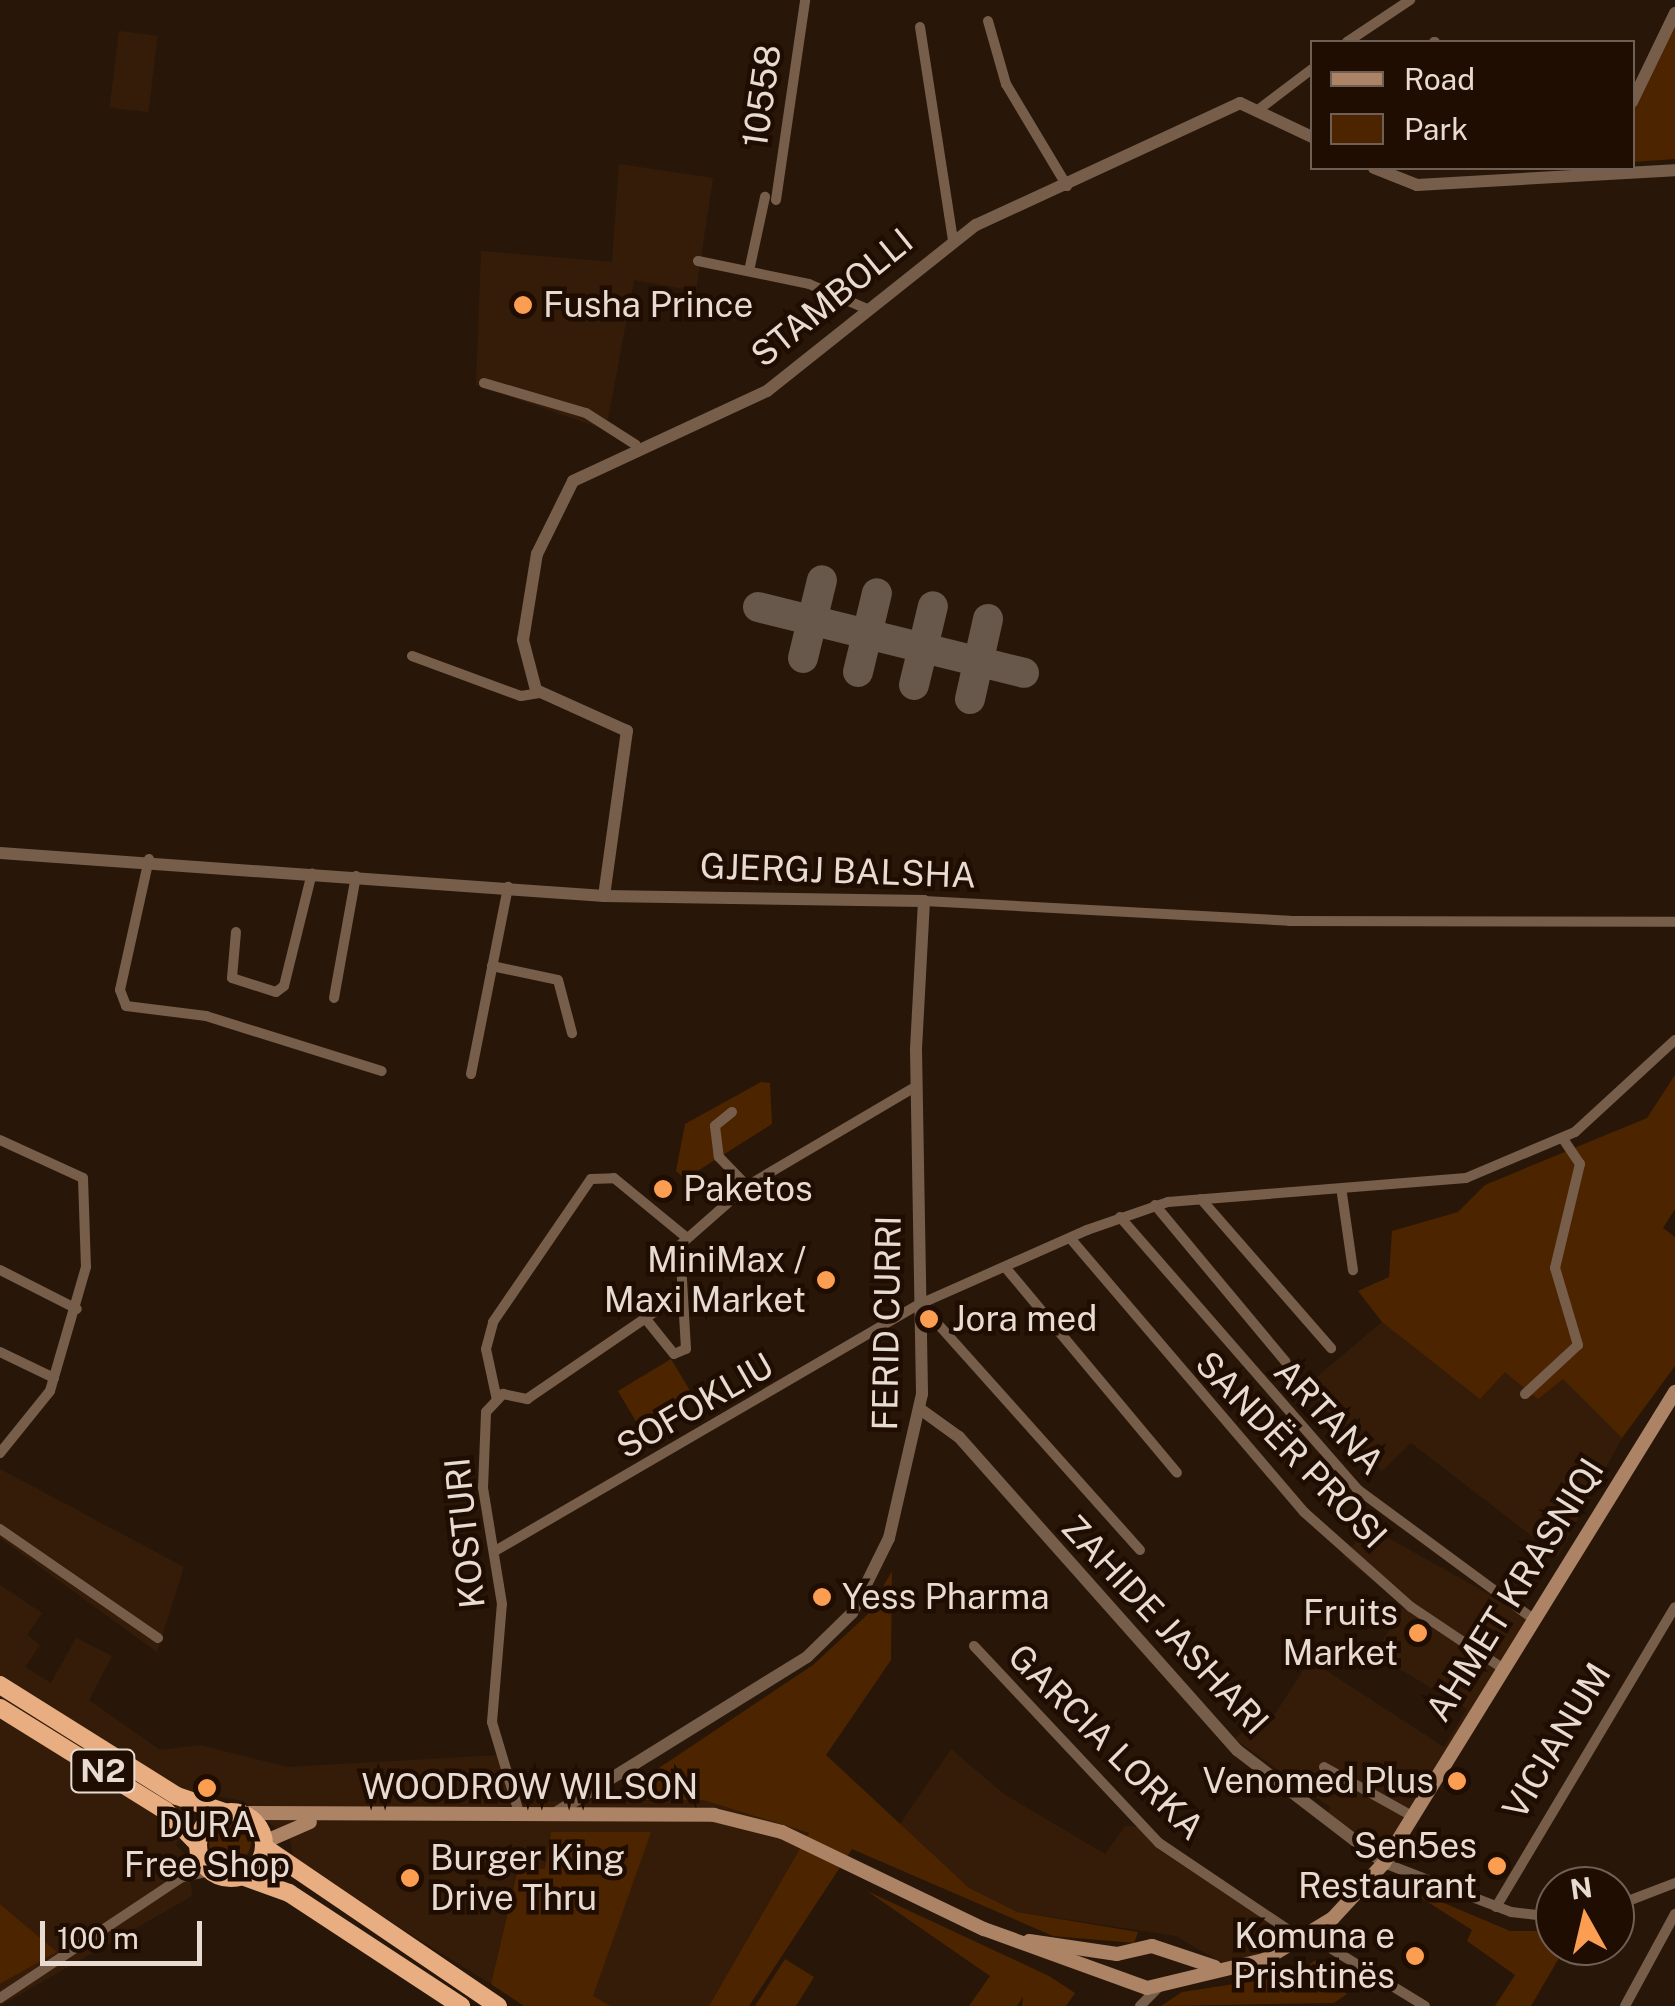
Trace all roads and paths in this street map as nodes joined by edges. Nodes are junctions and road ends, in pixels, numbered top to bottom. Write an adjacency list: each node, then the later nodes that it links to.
1 (805, 0): 17 (street, 10558)
2 (1410, 0): 6 (street)
3 (1675, 13): 8 (street)
4 (988, 21): 14 (street)
5 (920, 27): 15 (street, STAMBOLLI)
6 (1351, 40)
7 (1310, 71): 9 (street)
8 (1635, 96)
9 (1258, 110): 10 (street); 14 (street, STAMBOLLI)
10 (1310, 136)
11 (1379, 170): 13 (street)
12 (1675, 170): 13 (street)
13 (1599, 172)
14 (1066, 186): 15 (street, STAMBOLLI)
15 (953, 239): 18 (street, STAMBOLLI)
16 (698, 260): 17 (street)
17 (749, 271): 18 (street)
18 (867, 310): 20 (street, STAMBOLLI)
19 (484, 383): 20 (street)
20 (636, 446): 22 (street, STAMBOLLI)
21 (412, 656): 22 (street)
22 (541, 694): 28 (street)
23 (0, 853): 24 (street, GJERGJ BALSHA)
24 (150, 858): 25 (street, GJERGJ BALSHA); 36 (street)
25 (312, 873): 26 (street, GJERGJ BALSHA); 31 (street)
26 (356, 876): 27 (street, GJERGJ BALSHA); 33 (street)
27 (508, 887): 28 (street, GJERGJ BALSHA); 32 (street)
28 (604, 896): 29 (street, GJERGJ BALSHA)
29 (924, 901): 30 (street, GJERGJ BALSHA); 38 (street, FERID CURRI)
30 (1675, 922)
31 (236, 932)
32 (492, 966): 34 (street); 37 (street)
33 (334, 998)
34 (572, 1034)
35 (1675, 1040): 40 (street, SOFOKLIU)
36 (382, 1071)
37 (470, 1074)
38 (917, 1086): 42 (street); 53 (street, FERID CURRI)
39 (732, 1112): 42 (street)
40 (1563, 1139): 43 (street, SOFOKLIU); 61 (street)
41 (0, 1140): 54 (street)
42 (748, 1186): 47 (street)
43 (1342, 1194): 44 (street, SOFOKLIU); 51 (street)
44 (1201, 1199): 45 (street, SOFOKLIU); 56 (street)
45 (1155, 1205): 46 (street, SOFOKLIU); 58 (street)
46 (1120, 1217): 48 (street, SOFOKLIU); 70 (street, ARTANA)
47 (687, 1238): 52 (street); 62 (street)
48 (1070, 1238): 49 (street, SOFOKLIU); 73 (street, SANDËR PROSI)
49 (1005, 1267): 53 (street, SOFOKLIU); 65 (street)
50 (0, 1270): 54 (street)
51 (1353, 1270)
52 (678, 1296): 55 (street); 55 (street)
53 (920, 1304): 63 (street, FERID CURRI); 67 (street); 68 (street, SOFOKLIU)
54 (77, 1309): 59 (street)
55 (646, 1318): 62 (street)
56 (1331, 1348)
57 (0, 1352): 59 (street)
58 (1286, 1362)
59 (54, 1378): 64 (street)
60 (1675, 1392): 70 (main road, AHMET KRASNIQI)
61 (1525, 1394)
62 (497, 1400): 68 (street, KOSTURI)
63 (920, 1409): 78 (street, FERID CURRI); 84 (street, ZAHIDE JASHARI)
64 (0, 1452)
65 (1178, 1473)
66 (0, 1529): 71 (street)
67 (1140, 1550)
68 (495, 1551): 79 (street, KOSTURI)
69 (1675, 1608): 90 (street, VICIANUM)
70 (1532, 1618): 73 (main road, AHMET KRASNIQI)
71 (158, 1638)
72 (974, 1646): 94 (street, GARCIA LORKA)
73 (1502, 1668): 80 (main road, AHMET KRASNIQI)
74 (0, 1685): 77 (highway, N2)
75 (0, 1708): 83 (highway, N2)
76 (1324, 1767): 80 (street)
77 (232, 1813): 81 (main road); 82 (highway, N2); 83 (highway)
78 (555, 1814): 79 (main road, WOODROW WILSON); 93 (main road, WOODROW WILSON)
79 (520, 1816): 81 (main road, WOODROW WILSON)
80 (1412, 1816): 84 (main road, AHMET KRASNIQI)
81 (331, 1819): 82 (main road)
82 (264, 1844): 86 (highway); 102 (highway, N2)
83 (198, 1847): 85 (highway, N2); 87 (street)
84 (1384, 1863): 90 (street); 94 (main road, AHMET KRASNIQI)
85 (211, 1872): 86 (highway); 87 (street)
86 (242, 1876): 101 (highway)
87 (182, 1877): 100 (street)
88 (1675, 1883): 89 (street)
89 (1635, 1898)
90 (1496, 1907): 91 (street)
91 (1535, 1913)
92 (1675, 1914): 105 (street)
93 (1003, 1936): 95 (main road); 98 (main road, AHMET KRASNIQI)
94 (1306, 1937): 97 (main road, AHMET KRASNIQI); 104 (street, GARCIA LORKA)
95 (1138, 1951): 96 (main road); 98 (main road)
96 (1170, 1957): 97 (main road); 99 (main road)
97 (1231, 1968): 99 (main road, AHMET KRASNIQI)
98 (1136, 1982): 99 (main road, AHMET KRASNIQI); 103 (street)
99 (1163, 1984): 103 (street)
100 (0, 1998)
101 (461, 2006)
102 (498, 2006)
103 (1140, 2006)
104 (1425, 2006)
105 (1625, 2006)

